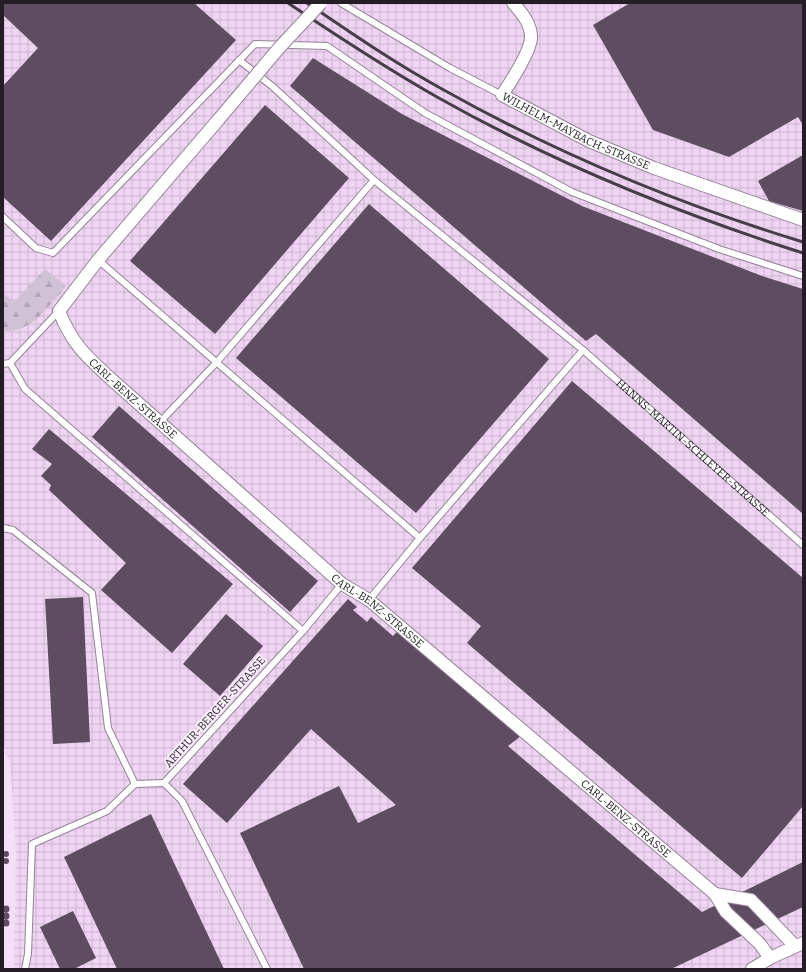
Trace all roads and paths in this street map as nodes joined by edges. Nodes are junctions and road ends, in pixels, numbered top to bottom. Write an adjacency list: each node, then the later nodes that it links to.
1 (321, 3): 9 (street, bridge)
2 (341, 3): 5 (lane, WILHELM-MAYBACH-STRASSE)
3 (513, 3): 5 (street)
4 (239, 60): 6 (lane, HANNS-MARTIN-SCHLEYER-STRASSE); 7 (lane); 10 (lane)
5 (502, 95): 8 (street, WILHELM-MAYBACH-STRASSE)
6 (374, 180): 12 (lane, HANNS-MARTIN-SCHLEYER-STRASSE); 14 (lane)
7 (3, 217)
8 (803, 220)
9 (98, 260): 11 (street); 14 (lane)
10 (803, 276)
11 (59, 312): 13 (lane); 15 (street, CARL-BENZ-STRASSE)
12 (583, 350): 17 (lane); 18 (lane, HANNS-MARTIN-SCHLEYER-STRASSE)
13 (6, 363): 21 (lane)
14 (216, 363): 15 (lane); 17 (lane)
15 (160, 422): 19 (street, CARL-BENZ-STRASSE)
16 (3, 528): 23 (lane)
17 (420, 538): 20 (lane)
18 (803, 545)
19 (342, 584): 20 (street, CARL-BENZ-STRASSE); 21 (lane, ARTHUR-BERGER-STRASSE)
20 (369, 600): 24 (street, CARL-BENZ-STRASSE)
21 (303, 631): 22 (lane, ARTHUR-BERGER-STRASSE)
22 (164, 783): 23 (lane); 28 (lane, ARTHUR-BERGER-STRASSE)
23 (135, 784): 27 (lane)
24 (715, 894): 25 (street); 26 (street, CARL-BENZ-STRASSE)
25 (799, 944): 26 (street)
26 (770, 958): 29 (street)
27 (25, 969)
28 (266, 969)
29 (752, 969)

